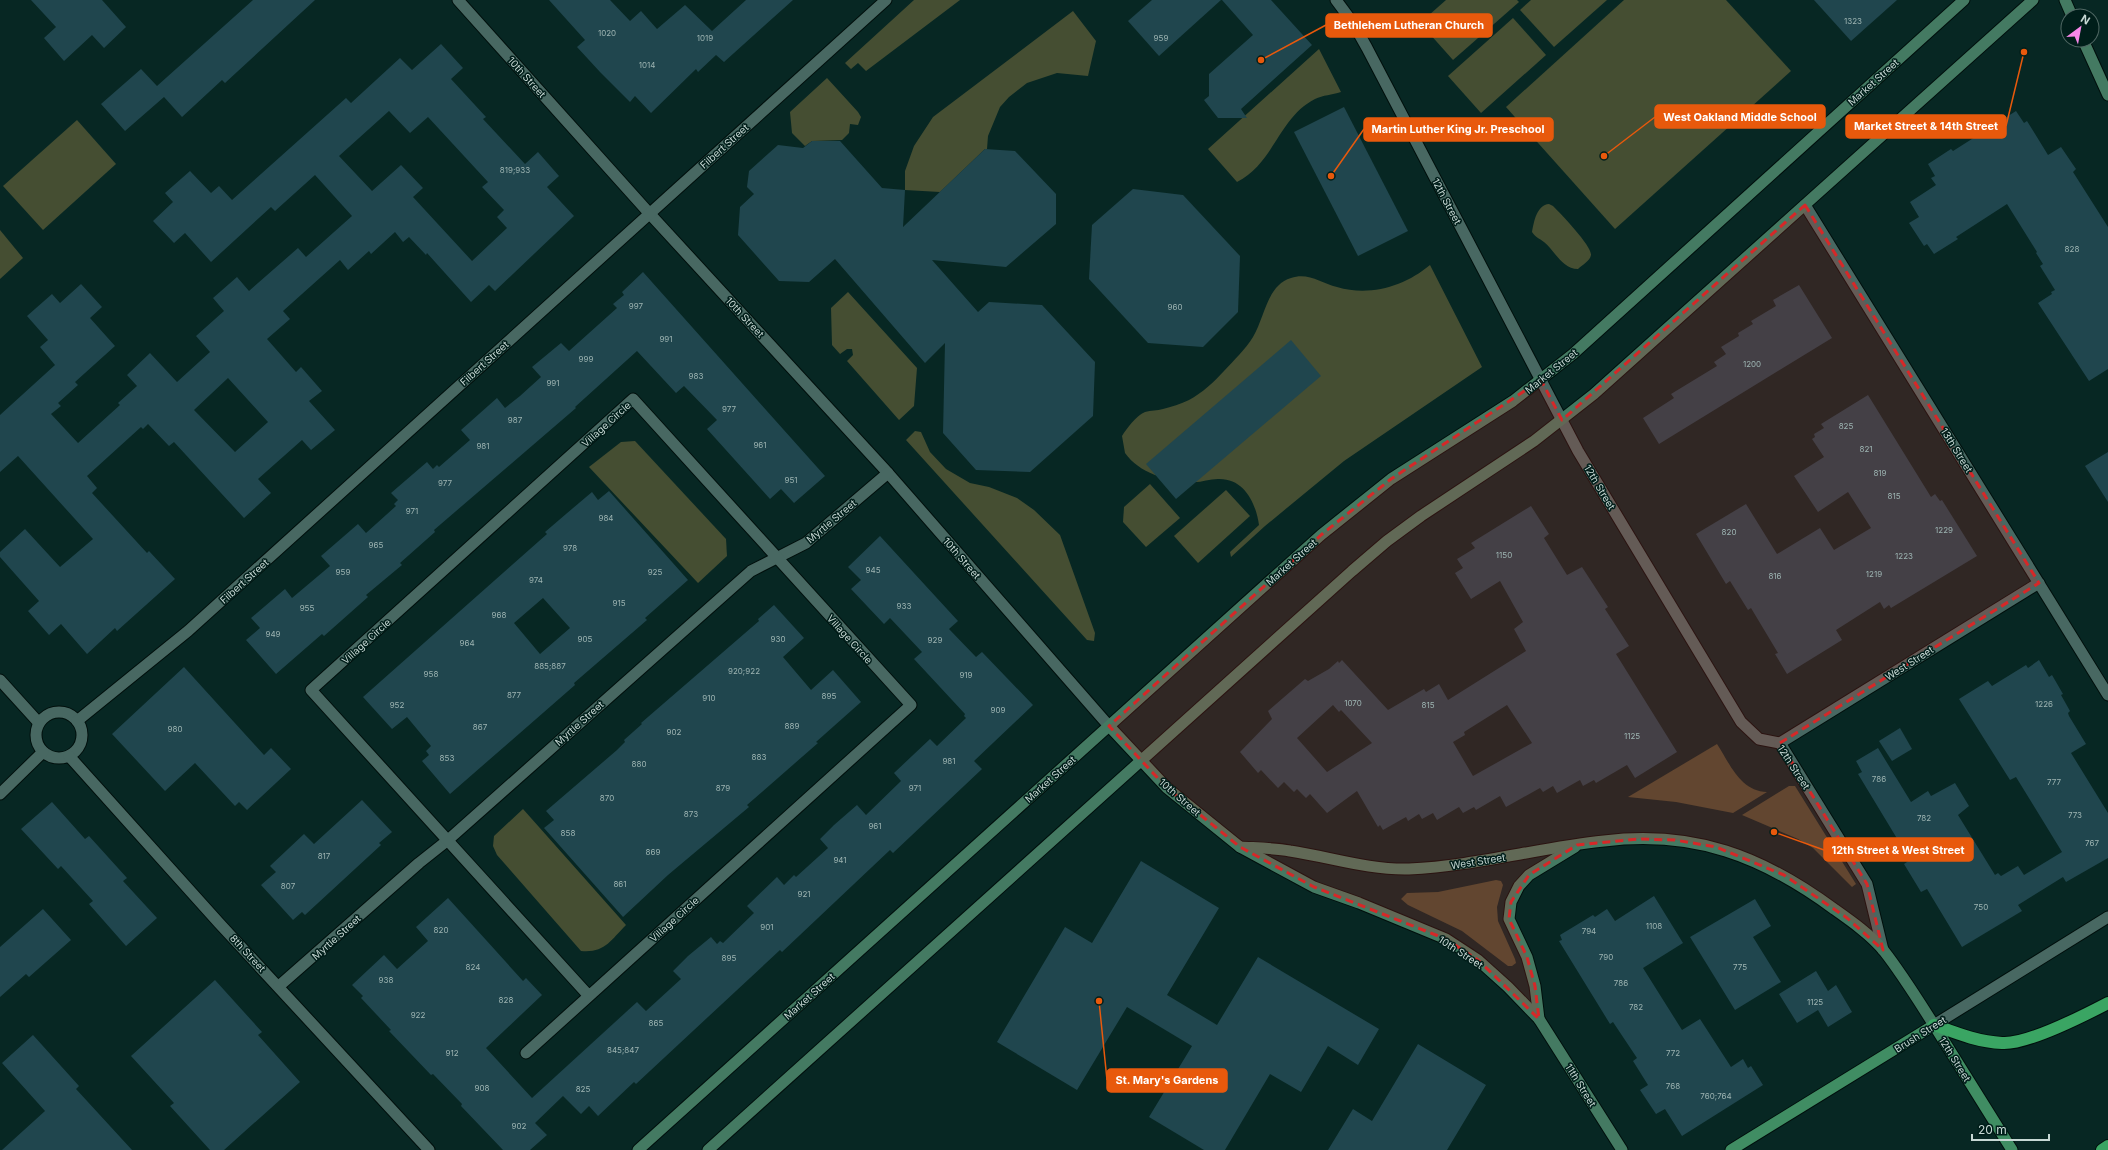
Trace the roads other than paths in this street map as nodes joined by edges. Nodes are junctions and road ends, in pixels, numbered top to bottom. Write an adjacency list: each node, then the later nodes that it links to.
1 (458, 0): 9 (street, 10th Street)
2 (886, 0): 9 (street, Filbert Street)
3 (1336, 0): 10 (street, 12th Street)
4 (1964, 0): 10 (main road, Market Street)
5 (2033, 0): 8 (main road)
6 (2087, 48): 7 (main road)
7 (2108, 96)
8 (1805, 205): 11 (main road); 14 (street, 13th Street)
9 (649, 213): 12 (street, 10th Street); 17 (street, Filbert Street)
10 (1541, 380): 11 (street, 12th Street); 19 (main road, Market Street)
11 (1562, 420): 20 (street, 12th Street); 23 (main road)
12 (888, 473): 13 (street, Myrtle Street); 19 (street, 10th Street)
13 (777, 559): 25 (street, Myrtle Street); 25 (street, Village Circle); 32 (street, Village Circle)
14 (2039, 583): 16 (street, 13th Street); 20 (street, West Street)
15 (0, 680): 18 (street)
16 (2108, 695)
17 (77, 721): 18 (street); 22 (street)
18 (39, 723): 21 (street)
19 (1109, 726): 23 (main road, 10th Street); 40 (main road, Market Street)
20 (1780, 742): 30 (street, 12th Street)
21 (43, 752): 22 (street); 24 (street)
22 (69, 756): 31 (street, 8th Street)
23 (1141, 762): 27 (main road, 10th Street); 41 (main road)
24 (0, 794)
25 (448, 840): 31 (street, Myrtle Street); 32 (street, Village Circle)
26 (1577, 845): 27 (main road, West Street); 28 (main road, West Street); 34 (main road)
27 (1240, 847): 34 (main road, 10th Street)
28 (1716, 847): 30 (main road, 12th Street)
29 (2108, 917): 35 (street, Brush Street)
30 (1883, 950): 35 (main road, 12th Street)
31 (280, 986): 39 (street, 8th Street)
32 (589, 996): 36 (street, Village Circle)
33 (2108, 1003): 35 (highway)
34 (1539, 1019): 42 (main road, 11th Street)
35 (1934, 1025): 38 (main road, 12th Street); 43 (main road, Brush Street)
36 (526, 1053)
37 (2108, 1146): 44 (highway)
38 (2010, 1147)
39 (429, 1150)
40 (638, 1150)
41 (708, 1150)
42 (1622, 1150)
43 (1731, 1150)
44 (2102, 1150)

